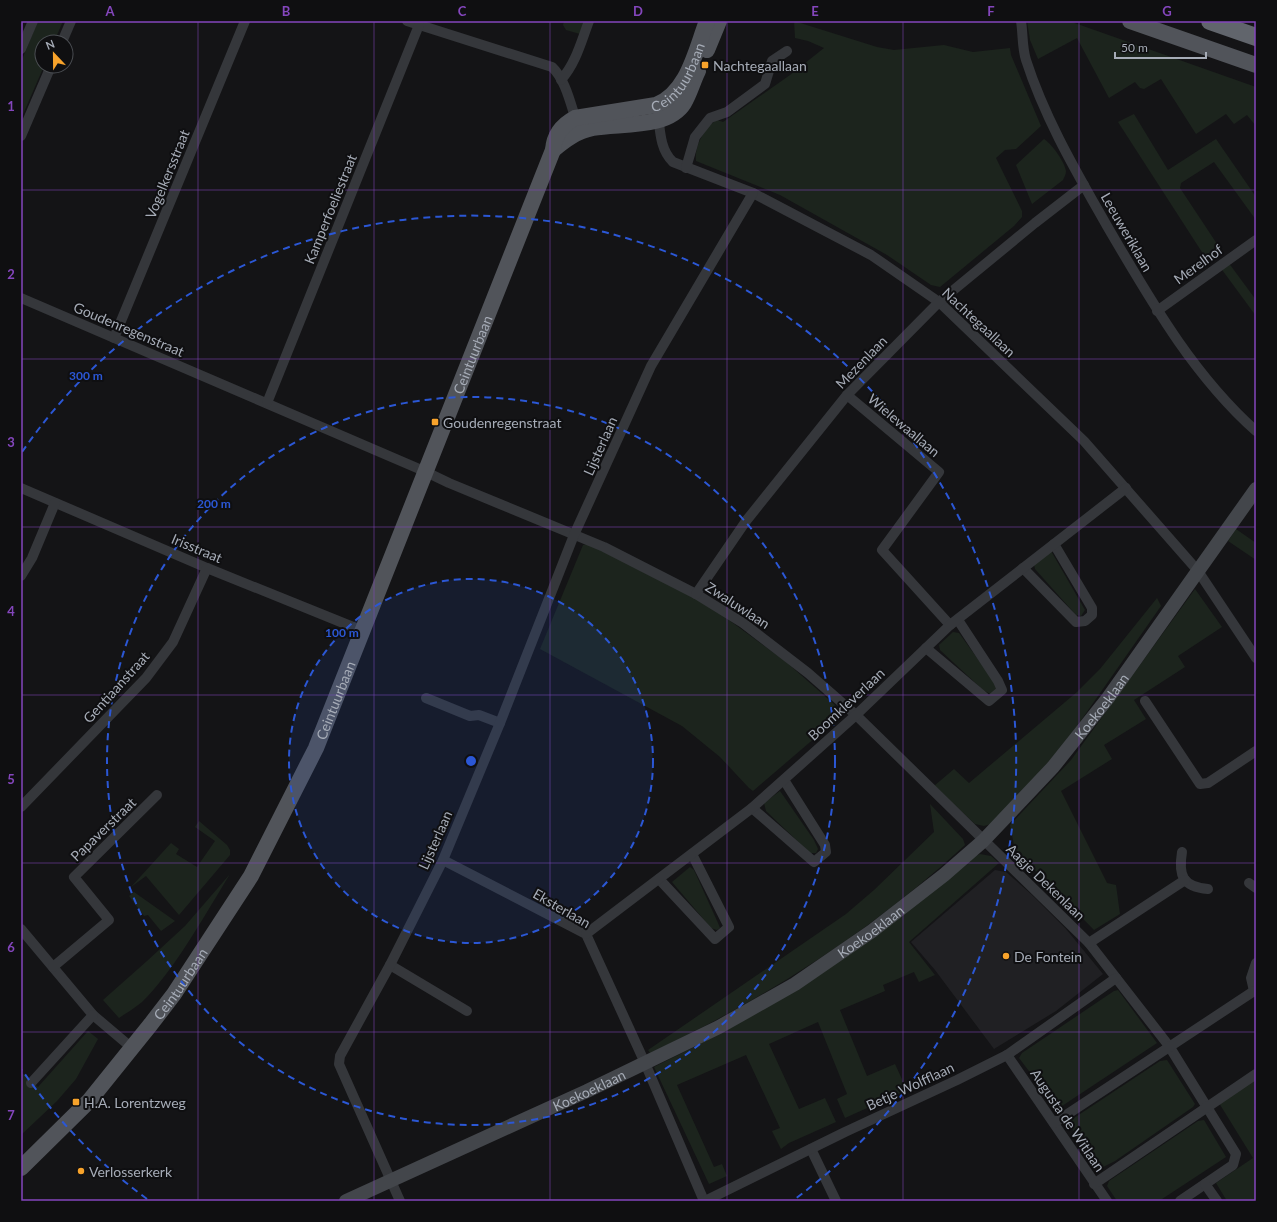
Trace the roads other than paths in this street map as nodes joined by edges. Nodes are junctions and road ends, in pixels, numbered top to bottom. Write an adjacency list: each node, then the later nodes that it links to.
1 (33, 21): 14 (street)
2 (71, 21): 12 (street)
3 (245, 21): 29 (street, Vogelkersstraat)
4 (407, 21): 11 (street)
5 (590, 21): 18 (street)
6 (707, 21): 19 (main road, Ceintuurbaan)
7 (719, 21): 19 (main road, Ceintuurbaan)
8 (1021, 21): 23 (street, Leeuweriklaan)
9 (1130, 21): 16 (main road)
10 (1210, 21): 13 (highway)
11 (419, 25): 18 (street); 31 (street, Kamperfoeliestraat)
12 (65, 34)
13 (1256, 37)
14 (21, 49)
15 (787, 51): 22 (street)
16 (1256, 65)
17 (48, 74): 21 (street)
18 (561, 80): 20 (street)
19 (658, 113): 20 (main road, Ceintuurbaan); 22 (street, Nachtegaallaan)
20 (577, 125): 33 (main road, Ceintuurbaan)
21 (21, 136)
22 (686, 168): 24 (street, Nachtegaallaan)
23 (1084, 185): 27 (street, Mezenlaan); 28 (street, Leeuweriklaan)
24 (753, 193): 27 (street, Nachtegaallaan); 38 (street, Lijsterlaan)
25 (1256, 240): 28 (street, Merelhof)
26 (21, 298): 29 (street, Goudenregenstraat)
27 (939, 302): 30 (street, Mezenlaan); 35 (street, Nachtegaallaan)
28 (1157, 311): 32 (street, Leeuweriklaan)
29 (114, 338): 31 (street, Goudenregenstraat)
30 (848, 396): 44 (street, Mezenlaan); 45 (street, Wielewaallaan)
31 (267, 404): 33 (street, Goudenregenstraat)
32 (1256, 431)
33 (424, 471): 38 (street, Zwaluwlaan); 46 (main road, Ceintuurbaan)
34 (21, 488): 37 (street, Irisstraat)
35 (1126, 488): 39 (street, Boomkleverlaan); 42 (street, Nachtegaallaan)
36 (1256, 489): 42 (street, Koekoeklaan)
37 (55, 503): 40 (street, Irisstraat); 43 (street)
38 (574, 535): 44 (street, Zwaluwlaan); 52 (street, Lijsterlaan)
39 (1054, 544): 41 (street, Boomkleverlaan); 41 (street)
40 (207, 568): 46 (street, Irisstraat); 56 (street, Gentiaanstraat)
41 (1023, 568): 45 (street, Boomkleverlaan)
42 (1198, 571): 48 (street, Nachtegaallaan); 58 (street, Koekoeklaan)
43 (21, 576)
44 (696, 594): 51 (street, Zwaluwlaan)
45 (954, 623): 47 (street, Boomkleverlaan); 47 (street)
46 (363, 631): 76 (main road, Ceintuurbaan)
47 (926, 648): 51 (street, Boomkleverlaan)
48 (1256, 658)
49 (426, 698): 52 (street)
50 (1145, 701): 53 (street)
51 (856, 715): 54 (street, Boomkleverlaan); 58 (street, Zwaluwlaan)
52 (500, 723): 61 (street, Lijsterlaan)
53 (1256, 751)
54 (784, 780): 57 (street, Boomkleverlaan); 57 (street)
55 (157, 795): 70 (street, Papaverstraat)
56 (21, 807)
57 (752, 808): 60 (street, Boomkleverlaan)
58 (983, 841): 67 (street, Aagje Dekenlaan); 78 (street, Koekoeklaan)
59 (1182, 852): 63 (street)
60 (692, 854): 62 (street, Boomkleverlaan); 62 (street)
61 (443, 860): 66 (street, Eksterlaan); 69 (street, Lijsterlaan)
62 (659, 879): 66 (street, Boomkleverlaan)
63 (1185, 880): 64 (street); 67 (street)
64 (1208, 889)
65 (21, 929): 70 (street)
66 (586, 934): 78 (street, Eksterlaan)
67 (1089, 943): 71 (street, Aagje Dekenlaan)
68 (1256, 963): 72 (street)
69 (390, 965): 73 (street); 85 (street, Lijsterlaan)
70 (53, 967): 74 (street)
71 (1116, 978): 75 (street, Aagje Dekenlaan); 77 (street, Betje Wolfflaan)
72 (1255, 992): 75 (street)
73 (467, 1011)
74 (93, 1015): 76 (street); 80 (street)
75 (1169, 1046): 81 (street, Aagje Dekenlaan); 82 (street)
76 (132, 1048): 84 (main road, Ceintuurbaan)
77 (1007, 1055): 82 (street, Augusta de Witlaan); 83 (street, Betje Wolfflaan)
78 (645, 1063): 85 (street, Koekoeklaan); 90 (street, Eksterlaan)
79 (1256, 1074): 81 (street)
80 (31, 1083)
81 (1207, 1106): 86 (street); 87 (street, Aagje Dekenlaan)
82 (1054, 1123): 86 (street, Augusta de Witlaan)
83 (811, 1149): 90 (street, Betje Wolfflaan); 91 (street)
84 (21, 1168)
85 (391, 1180): 88 (street, Koekoeklaan); 89 (street)
86 (1094, 1184): 92 (street, Augusta de Witlaan)
87 (1205, 1184): 93 (street); 94 (street)
88 (346, 1201)
89 (400, 1201)
90 (704, 1201)
91 (836, 1201)
92 (1107, 1201)
93 (1180, 1201)
94 (1217, 1201)

